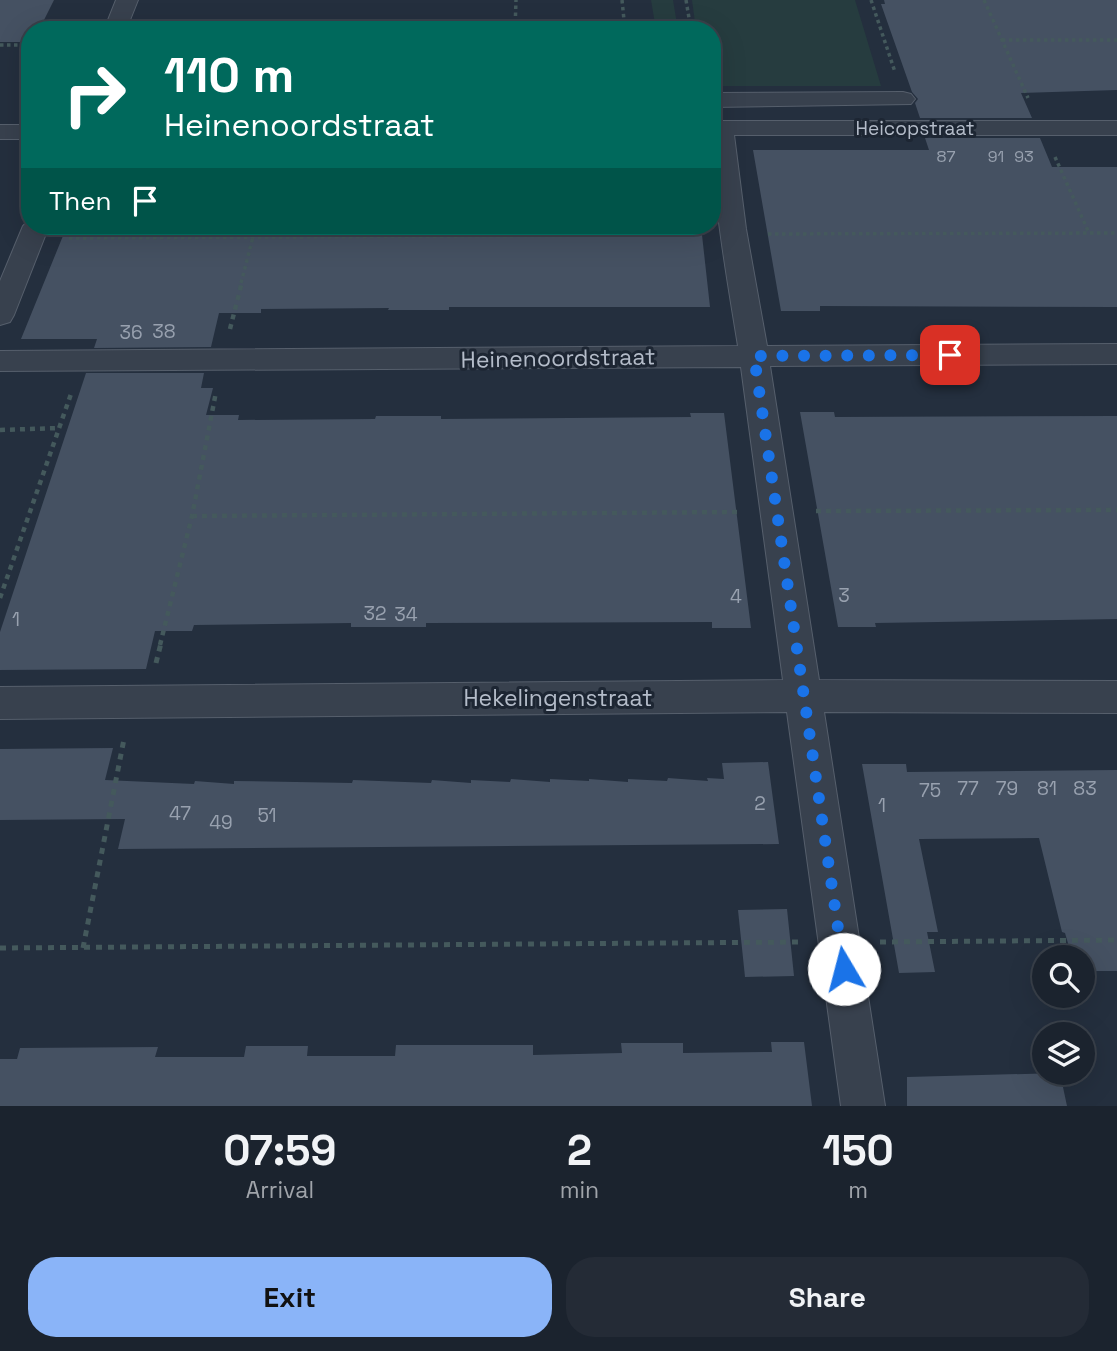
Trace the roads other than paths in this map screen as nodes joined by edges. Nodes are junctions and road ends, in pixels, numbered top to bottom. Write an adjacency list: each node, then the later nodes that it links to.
1 (127, 0): 2 (street)
2 (119, 21)
3 (903, 99): 4 (street)
4 (721, 117)
5 (721, 118): 6 (street, Heicopstraat)
6 (1117, 128)
7 (0, 132): 8 (street)
8 (21, 132)
9 (721, 155): 13 (street)
10 (32, 235): 11 (street)
11 (0, 315)
12 (1117, 354): 13 (street, Heinenoordstraat)
13 (754, 356): 14 (street, Heinenoordstraat); 15 (street)
14 (0, 360)
15 (804, 696): 16 (street, Hekelingenstraat); 17 (street, Hekelingenstraat); 18 (street)
16 (1117, 697)
17 (0, 703)
18 (863, 1106)

